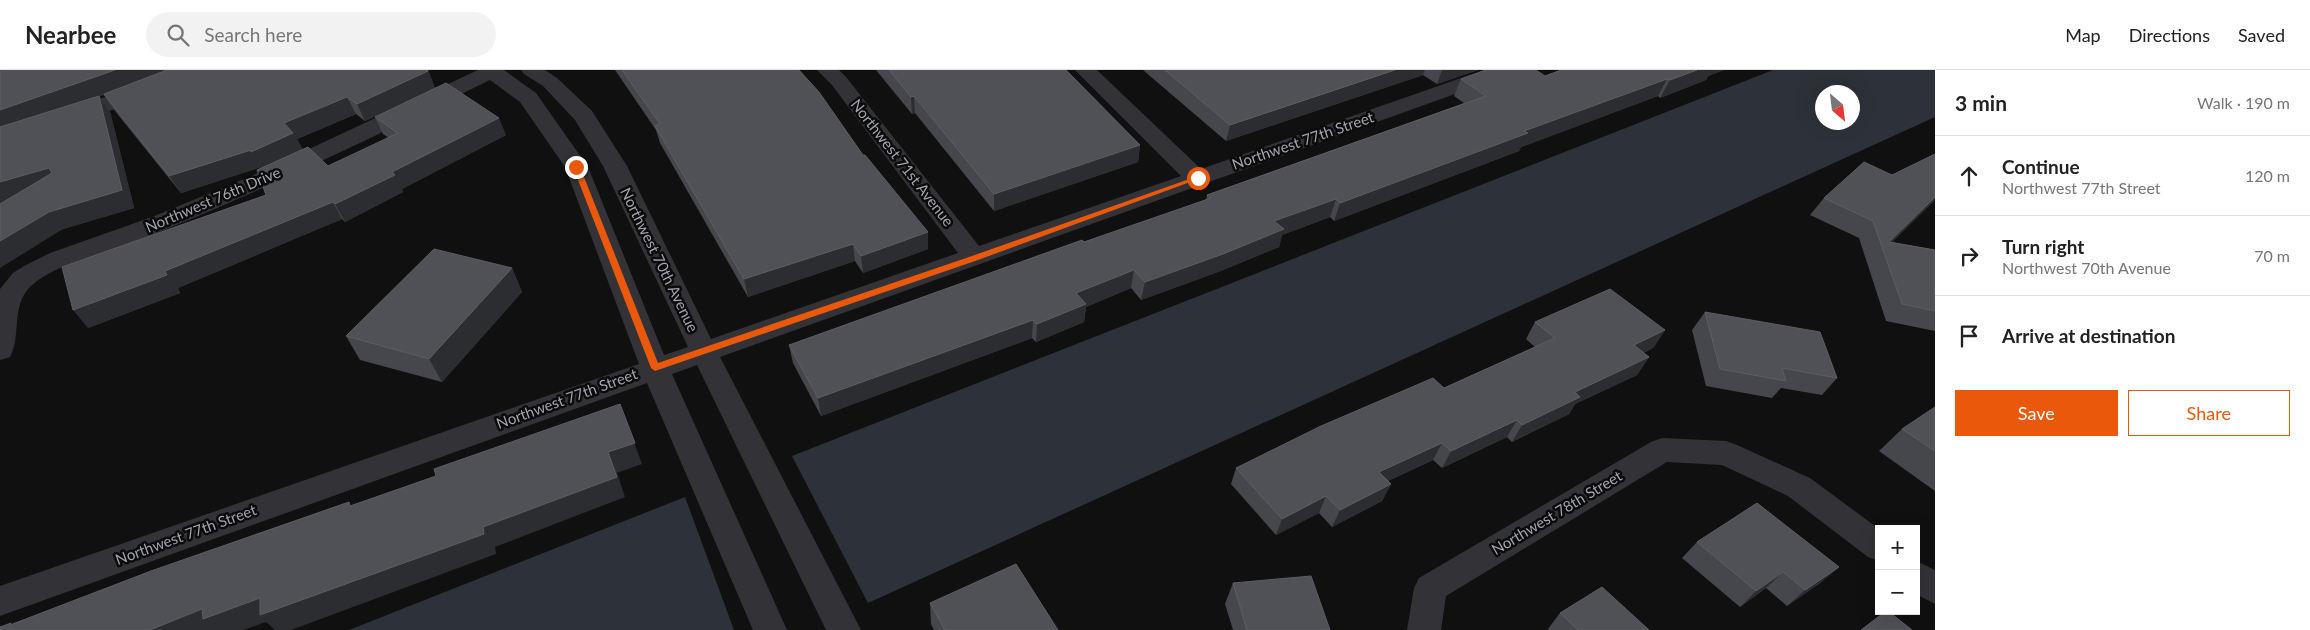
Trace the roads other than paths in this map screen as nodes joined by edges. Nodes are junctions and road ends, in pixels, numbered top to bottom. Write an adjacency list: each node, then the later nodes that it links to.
1 (198, 70): 7 (street)
2 (491, 70): 10 (street, Northwest 76th Drive); 12 (street)
3 (531, 70): 11 (street, Northwest 70th Avenue)
4 (827, 70): 9 (street, Northwest 71st Avenue)
5 (1086, 70): 8 (street)
6 (1504, 70): 8 (street, Northwest 77th Street)
7 (0, 140)
8 (1198, 178): 9 (street, Northwest 77th Street)
9 (975, 258): 11 (street, Northwest 77th Street)
10 (0, 350)
11 (704, 352): 12 (street, Northwest 77th Street); 19 (street, Northwest 70th Avenue)
12 (655, 368): 16 (street, Northwest 77th Street); 18 (street)
13 (1875, 544): 17 (street, Northwest 78th Street)
14 (1920, 578): 15 (street)
15 (1935, 589)
16 (0, 601)
17 (1423, 629)
18 (770, 630)
19 (844, 630)

